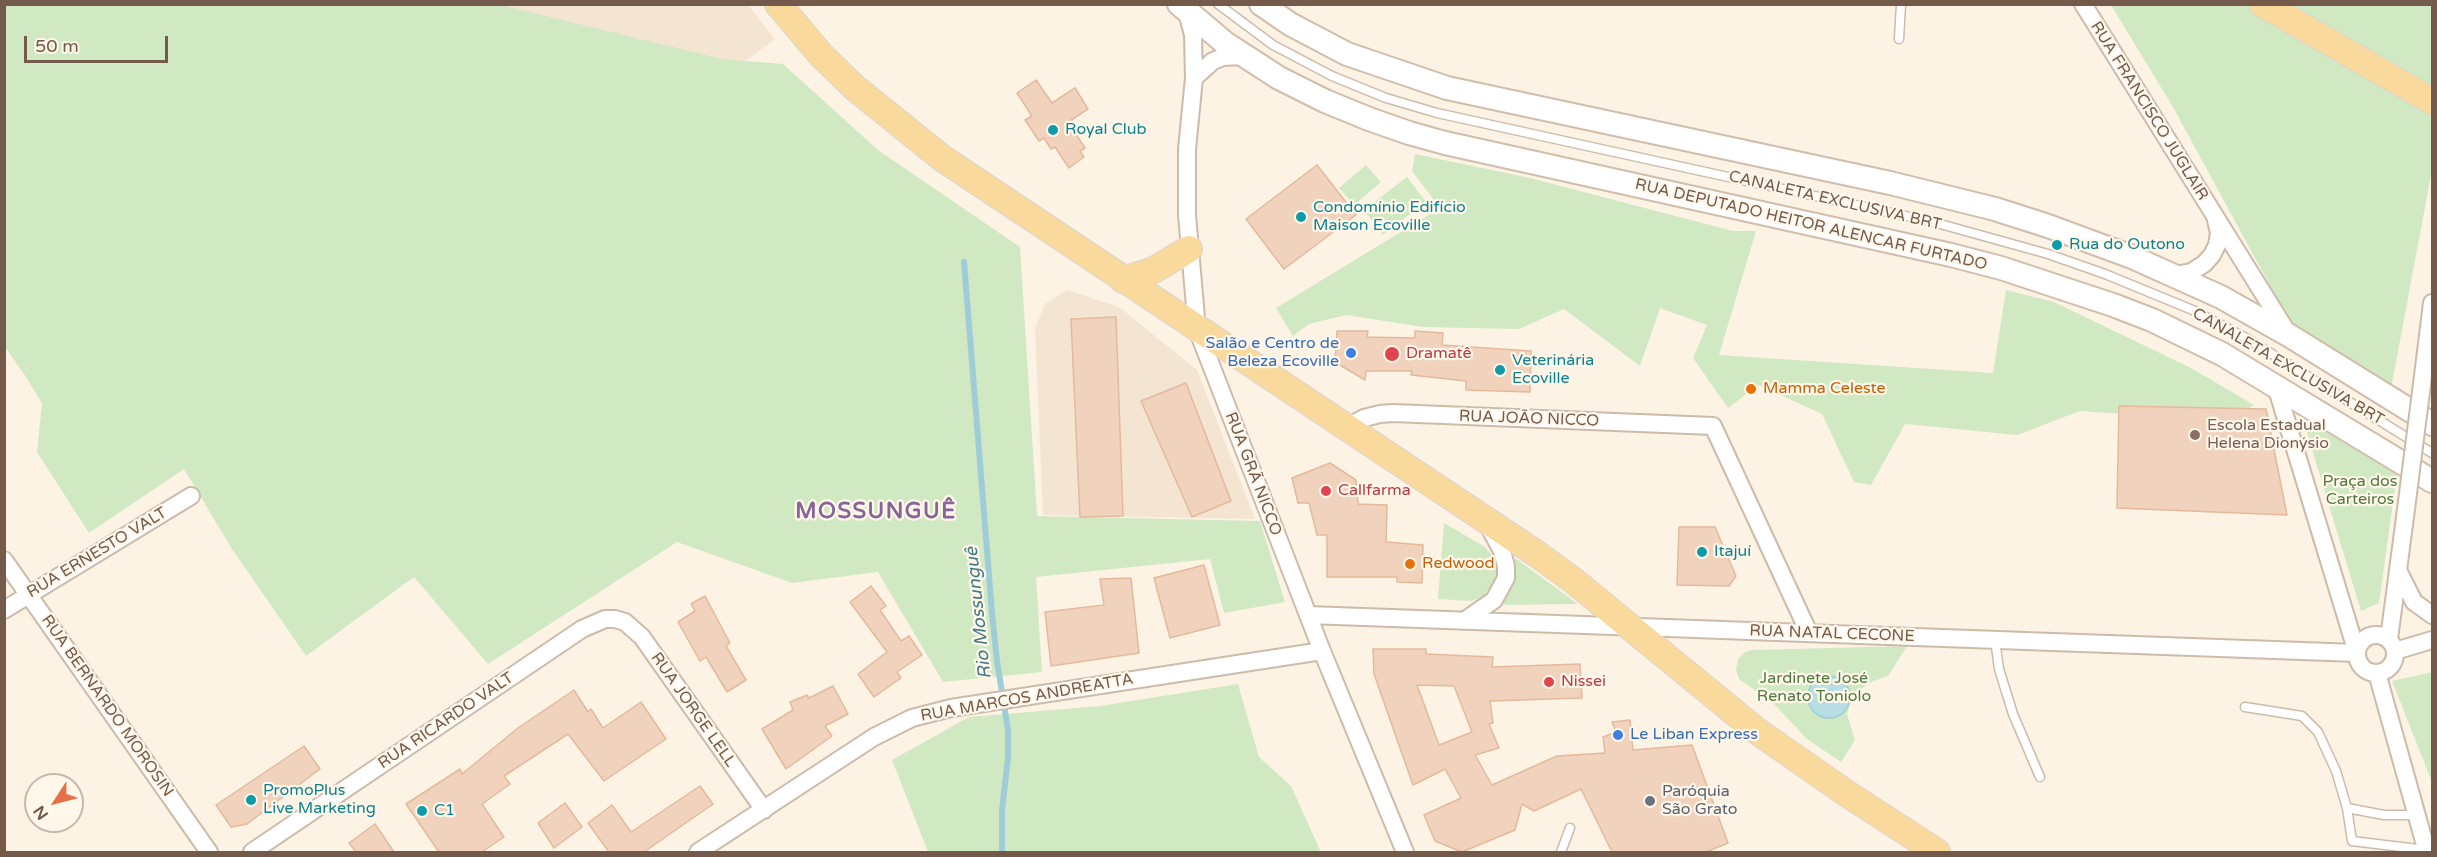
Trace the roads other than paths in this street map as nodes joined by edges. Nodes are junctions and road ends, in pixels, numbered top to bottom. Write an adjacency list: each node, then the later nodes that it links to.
1 (1218, 4): 22 (lane, CANALETA EXCLUSIVA BRT)
2 (1261, 4): 14 (street)
3 (1901, 4): 8 (lane)
4 (2083, 4): 12 (street, RUA FRANCISCO JUGLAIR)
5 (2263, 4): 11 (main road)
6 (1183, 8): 9 (street, RUA DEPUTADO HEITOR ALENCAR FURTADO); 10 (street, RUA GRÃ NICCO)
7 (784, 9): 15 (main road)
8 (1899, 39)
9 (1243, 56): 10 (street); 19 (street, RUA DEPUTADO HEITOR ALENCAR FURTADO)
10 (1194, 78): 13 (street, RUA GRÃ NICCO)
11 (2433, 101)
12 (2215, 216): 14 (street, RUA FRANCISCO JUGLAIR); 18 (street, RUA FRANCISCO JUGLAIR)
13 (1189, 249): 15 (main road); 17 (street, RUA GRÃ NICCO)
14 (2175, 275): 18 (street)
15 (1123, 280): 17 (main road)
16 (2433, 303): 27 (street, bridge)
17 (1197, 329): 21 (main road); 30 (street, RUA GRÃ NICCO)
18 (2290, 336): 20 (street)
19 (2276, 386): 23 (street, RUA DEPUTADO HEITOR ALENCAR FURTADO); 40 (street)
20 (2433, 424)
21 (1347, 427): 25 (main road); 35 (street, RUA JOÃO NICCO)
22 (2433, 453)
23 (2433, 481)
24 (191, 496): 28 (street, RUA ERNESTO VALT)
25 (1482, 517): 33 (street); 34 (main road)
26 (4, 560): 28 (street, RUA BERNARDO MOROSIN)
27 (2398, 569): 31 (street); 38 (street)
28 (28, 594): 29 (street, RUA ERNESTO VALT); 49 (street, RUA BERNARDO MOROSIN)
29 (4, 610)
30 (1308, 615): 33 (street, RUA NATAL CECONE); 39 (street, RUA GRÃ NICCO)
31 (2433, 615)
32 (615, 619): 45 (street, RUA JORGE LELL); 50 (street, RUA RICARDO VALT)
33 (1464, 621): 34 (street, RUA NATAL CECONE)
34 (1631, 627): 35 (street, RUA NATAL CECONE); 54 (main road)
35 (1809, 633): 36 (street, RUA NATAL CECONE)
36 (1995, 640): 40 (street, RUA NATAL CECONE); 43 (lane)
37 (2433, 640): 38 (street)
38 (2392, 645): 40 (street); 41 (street)
39 (1322, 651): 45 (street, RUA MARCOS ANDREATTA); 52 (street, RUA GRÃ NICCO)
40 (2357, 653): 41 (street)
41 (2377, 673): 46 (street)
42 (2245, 707): 44 (lane)
43 (2040, 777)
44 (2346, 808): 46 (lane); 48 (lane)
45 (764, 810): 51 (street, RUA MARCOS ANDREATTA)
46 (2416, 815): 48 (street)
47 (1570, 828): 53 (lane)
48 (2427, 851)
49 (209, 852)
50 (252, 852)
51 (698, 852)
52 (1405, 852)
53 (1561, 852)
54 (1936, 852)

